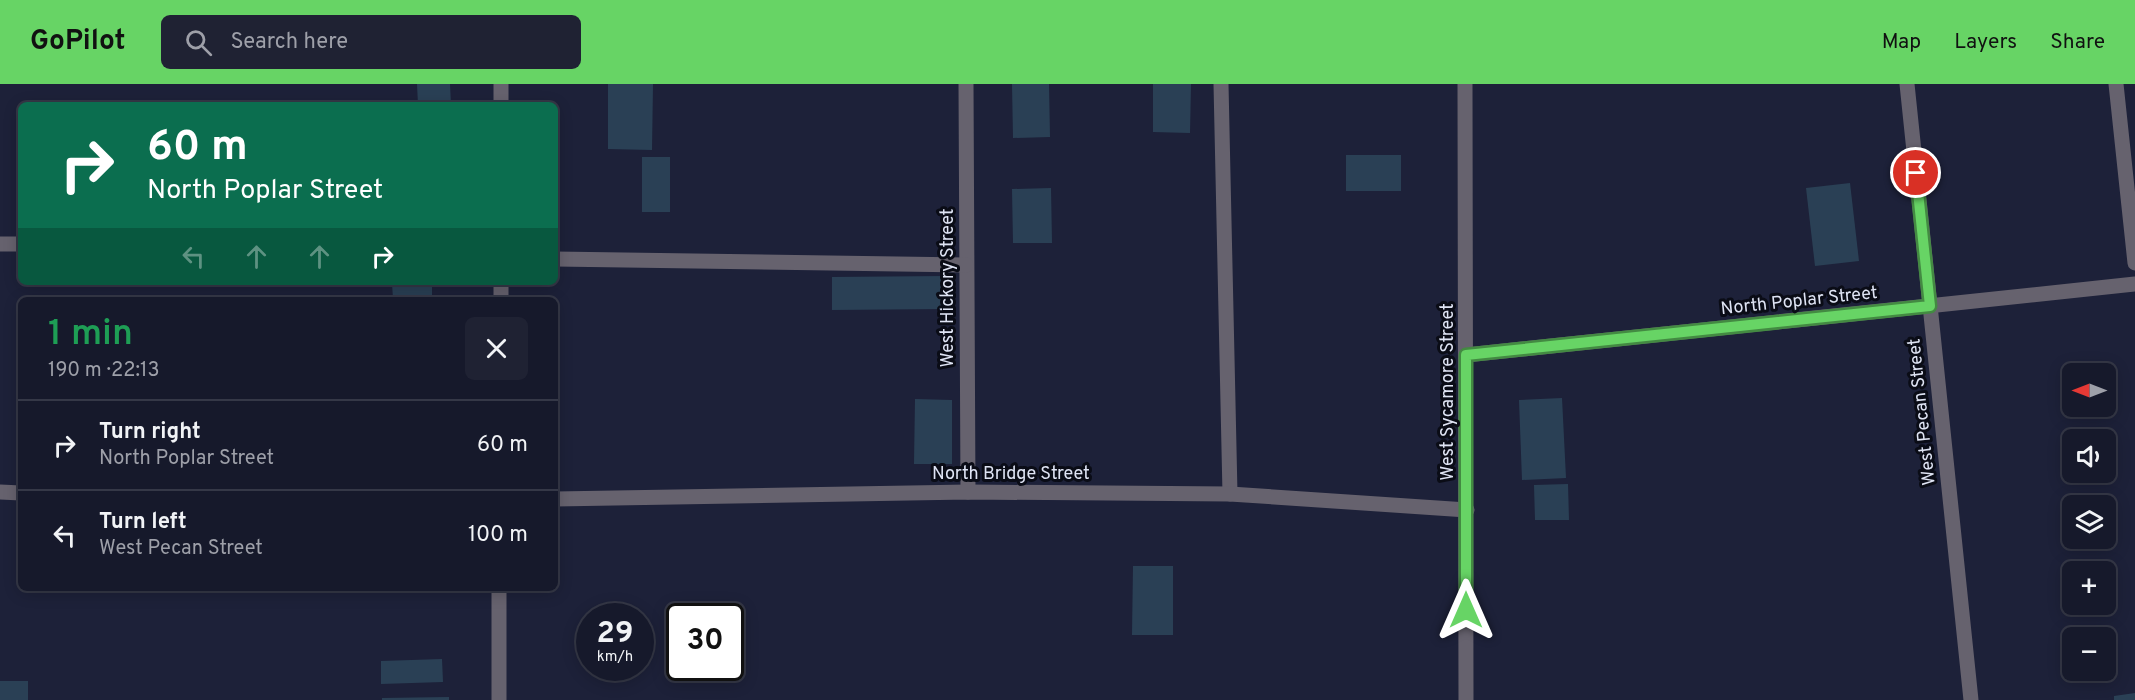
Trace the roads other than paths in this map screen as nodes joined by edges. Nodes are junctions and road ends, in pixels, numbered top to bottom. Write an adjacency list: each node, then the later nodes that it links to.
1 (501, 84): 7 (street)
2 (966, 84): 12 (street, West Hickory Street)
3 (1221, 84): 19 (street)
4 (1465, 84): 15 (street, West Sycamore Street)
5 (1907, 84): 14 (street, West Pecan Street)
6 (2116, 84): 11 (street)
7 (501, 102)
8 (0, 244): 9 (street)
9 (18, 244)
10 (558, 259): 12 (street)
11 (2135, 263)
12 (966, 265): 17 (street, West Hickory Street)
13 (2135, 284): 14 (street, North Poplar Street)
14 (1930, 306): 15 (street, North Poplar Street); 25 (street, West Pecan Street)
15 (1466, 355): 21 (street, West Sycamore Street)
16 (0, 492): 18 (street)
17 (968, 492): 19 (street, North Bridge Street); 20 (street, North Bridge Street)
18 (18, 493)
19 (1230, 494): 21 (street, North Bridge Street)
20 (558, 499)
21 (1467, 510): 24 (street, West Sycamore Street)
22 (500, 591): 23 (street)
23 (499, 700)
24 (1466, 700)
25 (1971, 700)

